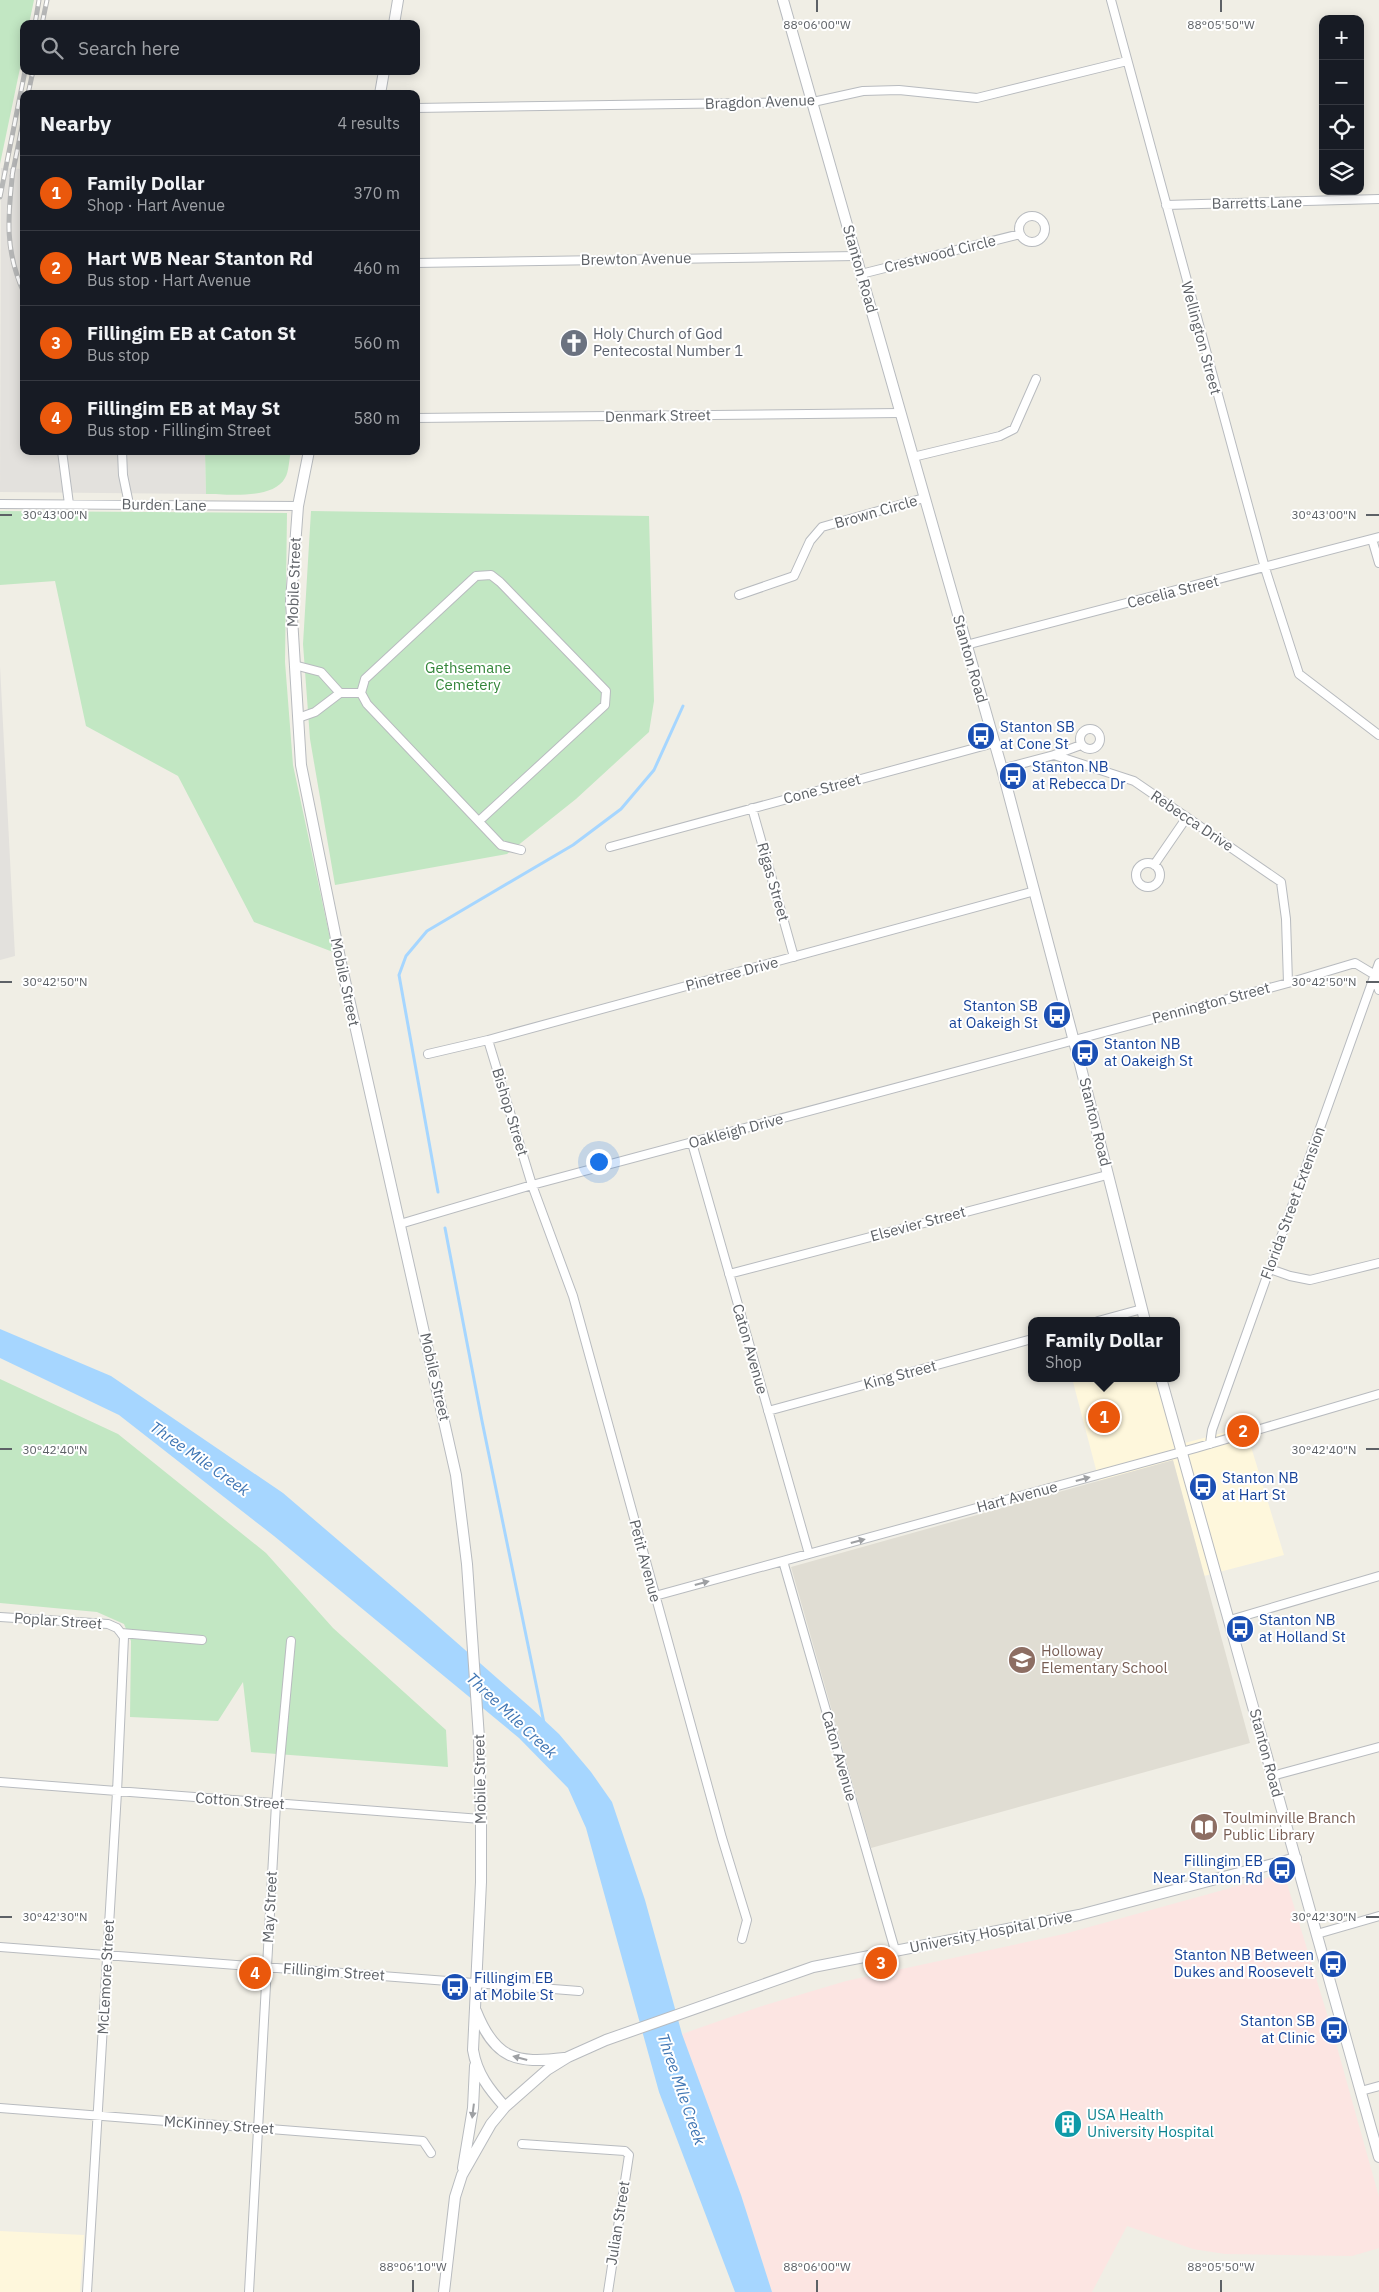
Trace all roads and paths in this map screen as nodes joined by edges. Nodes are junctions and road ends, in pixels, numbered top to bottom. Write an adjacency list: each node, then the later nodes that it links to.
1 (398, 0): 4 (street)
2 (1110, 0): 5 (street, Wellington Street)
3 (787, 1): 8 (street, Stanton Road)
4 (395, 20)
5 (1127, 60): 8 (street, Bragdon Avenue); 11 (street, Wellington Street)
6 (383, 75): 7 (street)
7 (381, 90)
8 (812, 102): 9 (street, Bragdon Avenue); 13 (street, Stanton Road)
9 (420, 108)
10 (1379, 199): 11 (street, Barretts Lane)
11 (1166, 205): 30 (street, Wellington Street)
12 (1020, 234): 15 (street, Crestwood Circle)
13 (856, 256): 14 (street, Brewton Avenue); 15 (street, Stanton Road)
14 (420, 263)
15 (861, 274): 17 (street, Stanton Road)
16 (1036, 379): 22 (street)
17 (900, 413): 18 (street, Denmark Street); 22 (street, Stanton Road)
18 (420, 418)
19 (63, 455): 25 (street)
20 (122, 455): 26 (street)
21 (308, 455): 27 (street, Mobile Street)
22 (913, 457): 23 (street, Stanton Road)
23 (924, 498): 31 (street, Brown Circle); 32 (street, Stanton Road)
24 (0, 504): 25 (street, Burden Lane)
25 (69, 504): 26 (street, Burden Lane)
26 (129, 504): 27 (street, Burden Lane)
27 (298, 506): 33 (street, Mobile Street)
28 (1376, 538): 29 (street); 30 (street, Cecelia Street)
29 (1379, 563)
30 (1265, 568): 32 (street, Cecelia Street); 37 (street, Wellington Street)
31 (739, 595)
32 (966, 645): 38 (street, Stanton Road)
33 (294, 665): 34 (street); 36 (street, Mobile Street)
34 (340, 693): 35 (street); 36 (street)
35 (361, 693): 44 (street); 44 (street)
36 (298, 718): 60 (street, Mobile Street)
37 (1379, 735)
38 (994, 743): 41 (street, Stanton Road); 42 (street, Cone Street)
39 (1081, 745): 40 (street)
40 (1054, 755): 41 (street); 43 (street, Rebecca Drive)
41 (1002, 769): 48 (street, Stanton Road)
42 (752, 808): 45 (street, Cone Street); 49 (street, Rigas Street)
43 (1187, 817): 47 (street); 52 (street, Rebecca Drive)
44 (479, 821): 46 (street)
45 (610, 847)
46 (521, 850)
47 (1154, 864)
48 (1035, 891): 49 (street, Pinetree Drive); 55 (street, Stanton Road)
49 (794, 957): 54 (street, Pinetree Drive)
50 (1379, 963): 51 (street, Florida Street Extension)
51 (1375, 975): 52 (street, Pennington Street); 53 (street); 62 (street, Florida Street Extension)
52 (1288, 983): 55 (street, Pennington Street)
53 (1379, 990)
54 (488, 1040): 56 (street, Pinetree Drive); 59 (street, Bishop Street)
55 (1074, 1040): 57 (street, Oakleigh Drive); 58 (street, Stanton Road)
56 (428, 1054)
57 (692, 1143): 59 (street, Oakleigh Drive); 63 (street, Caton Avenue)
58 (1107, 1175): 63 (street, Elsevier Street); 64 (street, Stanton Road)
59 (532, 1184): 60 (street, Oakleigh Drive); 76 (street, Petit Avenue)
60 (400, 1224): 87 (street, Mobile Street)
61 (1379, 1263): 62 (street)
62 (1270, 1269): 71 (street, Florida Street Extension)
63 (729, 1274): 70 (street, Caton Avenue)
64 (1142, 1309): 65 (street); 66 (street, Stanton Road)
65 (1113, 1317)
66 (1144, 1317)
67 (1028, 1340): 70 (street, King Street)
68 (1162, 1382): 72 (street, Stanton Road)
69 (1379, 1394): 71 (street, Hart Avenue)
70 (768, 1411): 73 (street, Caton Avenue)
71 (1210, 1444): 72 (street, Hart Avenue)
72 (1182, 1452): 73 (street, Hart Avenue, one-way to 72); 78 (street, Stanton Road)
73 (809, 1554): 74 (street, Hart Avenue)
74 (783, 1561): 76 (street, Hart Avenue, one-way to 74); 93 (street, Caton Avenue)
75 (1379, 1576): 78 (street)
76 (655, 1596): 91 (street, Petit Avenue)
77 (0, 1616): 79 (street, Poplar Street)
78 (1230, 1620): 83 (street, Stanton Road)
79 (121, 1633): 80 (street, Poplar Street); 85 (street, McLemore Street)
80 (202, 1640)
81 (291, 1641): 86 (street, May Street)
82 (1379, 1747): 83 (street)
83 (1272, 1776): 88 (street, Stanton Road)
84 (0, 1782): 85 (street, Cotton Street)
85 (118, 1792): 86 (street, Cotton Street); 94 (street, McLemore Street)
86 (276, 1804): 87 (street, Cotton Street); 95 (street, May Street)
87 (481, 1820): 96 (street, Mobile Street)
88 (1296, 1858): 90 (street, Stanton Road); 93 (street, University Hospital Drive)
89 (1379, 1916): 90 (street)
90 (1317, 1934): 102 (street, Stanton Road)
91 (742, 1939)
92 (0, 1947): 94 (street, Fillingim Street)
93 (895, 1950): 99 (street, University Hospital Drive)
94 (108, 1955): 95 (street, Fillingim Street); 105 (street, McLemore Street)
95 (267, 1967): 96 (street, Fillingim Street); 106 (street, May Street)
96 (476, 1982): 97 (street, Fillingim Street); 98 (street, Mobile Street)
97 (578, 1991)
98 (474, 2007): 99 (street, one-way to 98); 100 (street, Mobile Street)
99 (568, 2057): 103 (street, University Hospital Drive)
100 (475, 2062): 103 (street, Mobile Street); 110 (street, one-way to 110)
101 (1379, 2086): 102 (street)
102 (1361, 2091): 109 (street, Stanton Road)
103 (505, 2107): 110 (street)
104 (0, 2108): 105 (street, McKinney Street)
105 (98, 2116): 106 (street, McKinney Street); 111 (street, McLemore Street)
106 (258, 2128): 108 (street, McKinney Street); 112 (street, May Street)
107 (522, 2144): 114 (street, Julian Street)
108 (431, 2153)
109 (1379, 2157)
110 (462, 2175): 113 (street)
111 (87, 2292)
112 (249, 2292)
113 (444, 2292)
114 (608, 2292)

